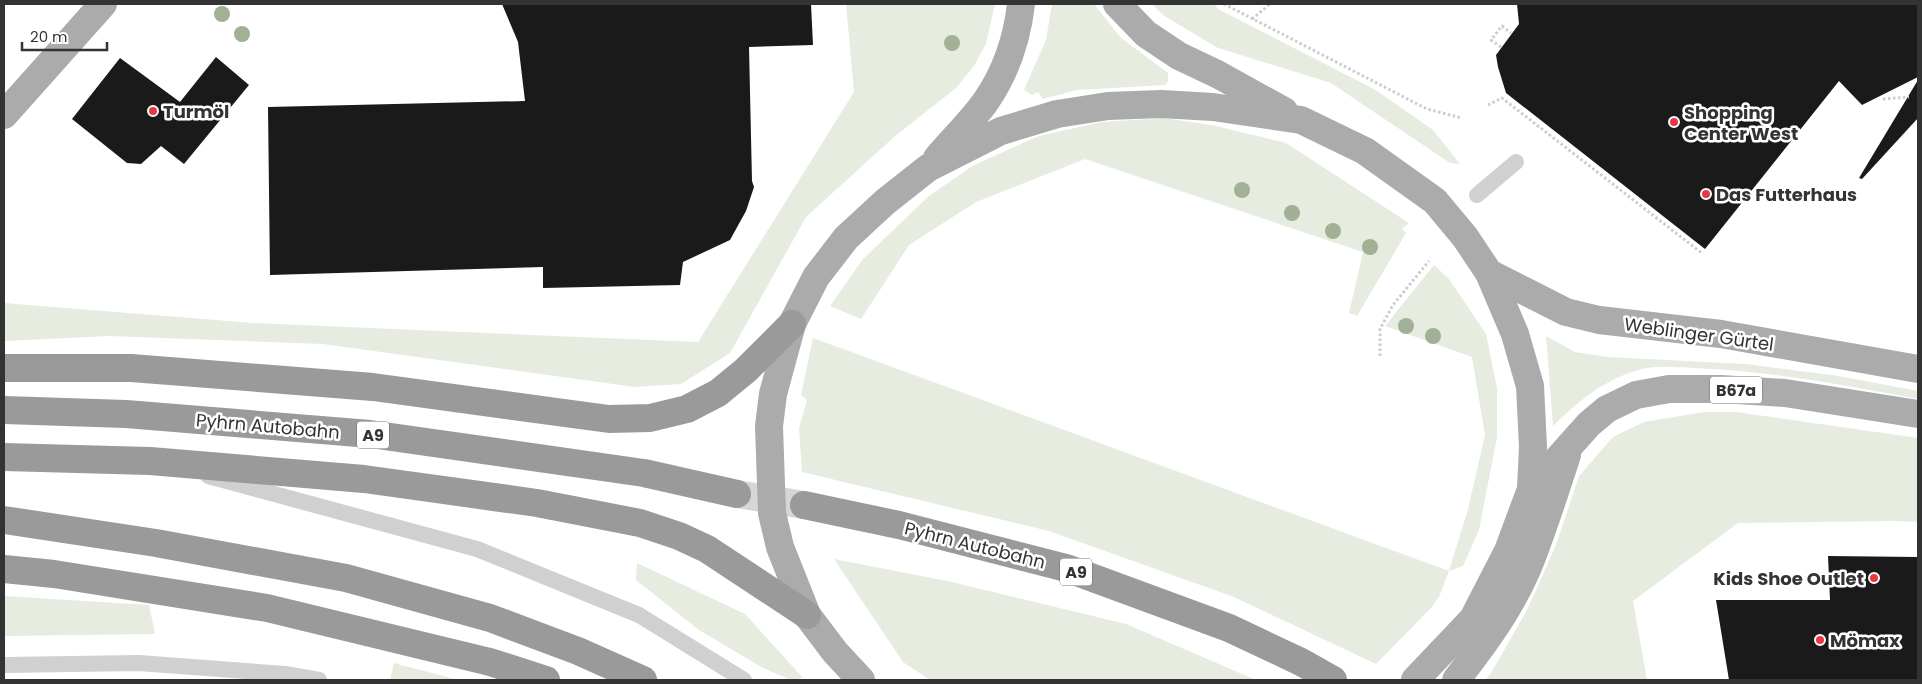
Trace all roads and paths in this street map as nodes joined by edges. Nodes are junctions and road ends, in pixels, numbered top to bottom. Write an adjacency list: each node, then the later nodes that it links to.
1 (103, 4): 12 (main road)
2 (1022, 4): 16 (main road)
3 (1117, 4): 14 (main road)
4 (1224, 4): 6 (path)
5 (1270, 4): 6 (path)
6 (1252, 19): 13 (path)
7 (1511, 33): 8 (path)
8 (1501, 47)
9 (1909, 97): 10 (path)
10 (1883, 99)
11 (1488, 105): 18 (path)
12 (4, 115)
13 (1462, 118)
14 (1301, 120): 16 (main road); 20 (main road)
15 (1516, 162): 17 (lane)
16 (928, 168): 21 (main road)
17 (1477, 195)
18 (1703, 254)
19 (1429, 261): 22 (path)
20 (1489, 273): 24 (main road, Weblinger Gürtel); 30 (main road)
21 (792, 324): 23 (highway); 35 (main road)
22 (1380, 356)
23 (4, 368)
24 (1918, 369)
25 (4, 410): 31 (highway, Pyhrn Autobahn / A9)
26 (1918, 414): 27 (main road, B67a)
27 (1571, 444): 30 (main road, B67a); 44 (main road)
28 (4, 457): 29 (highway)
29 (150, 461): 35 (highway); 41 (lane)
30 (1531, 489): 37 (main road)
31 (737, 494)
32 (804, 505): 43 (highway, Pyhrn Autobahn / A9)
33 (4, 520): 40 (highway)
34 (4, 569): 39 (highway)
35 (807, 614): 42 (main road)
36 (4, 665): 38 (lane)
37 (1416, 679)
38 (319, 680)
39 (546, 680)
40 (643, 680)
41 (744, 680)
42 (861, 680)
43 (1333, 680)
44 (1456, 680)

